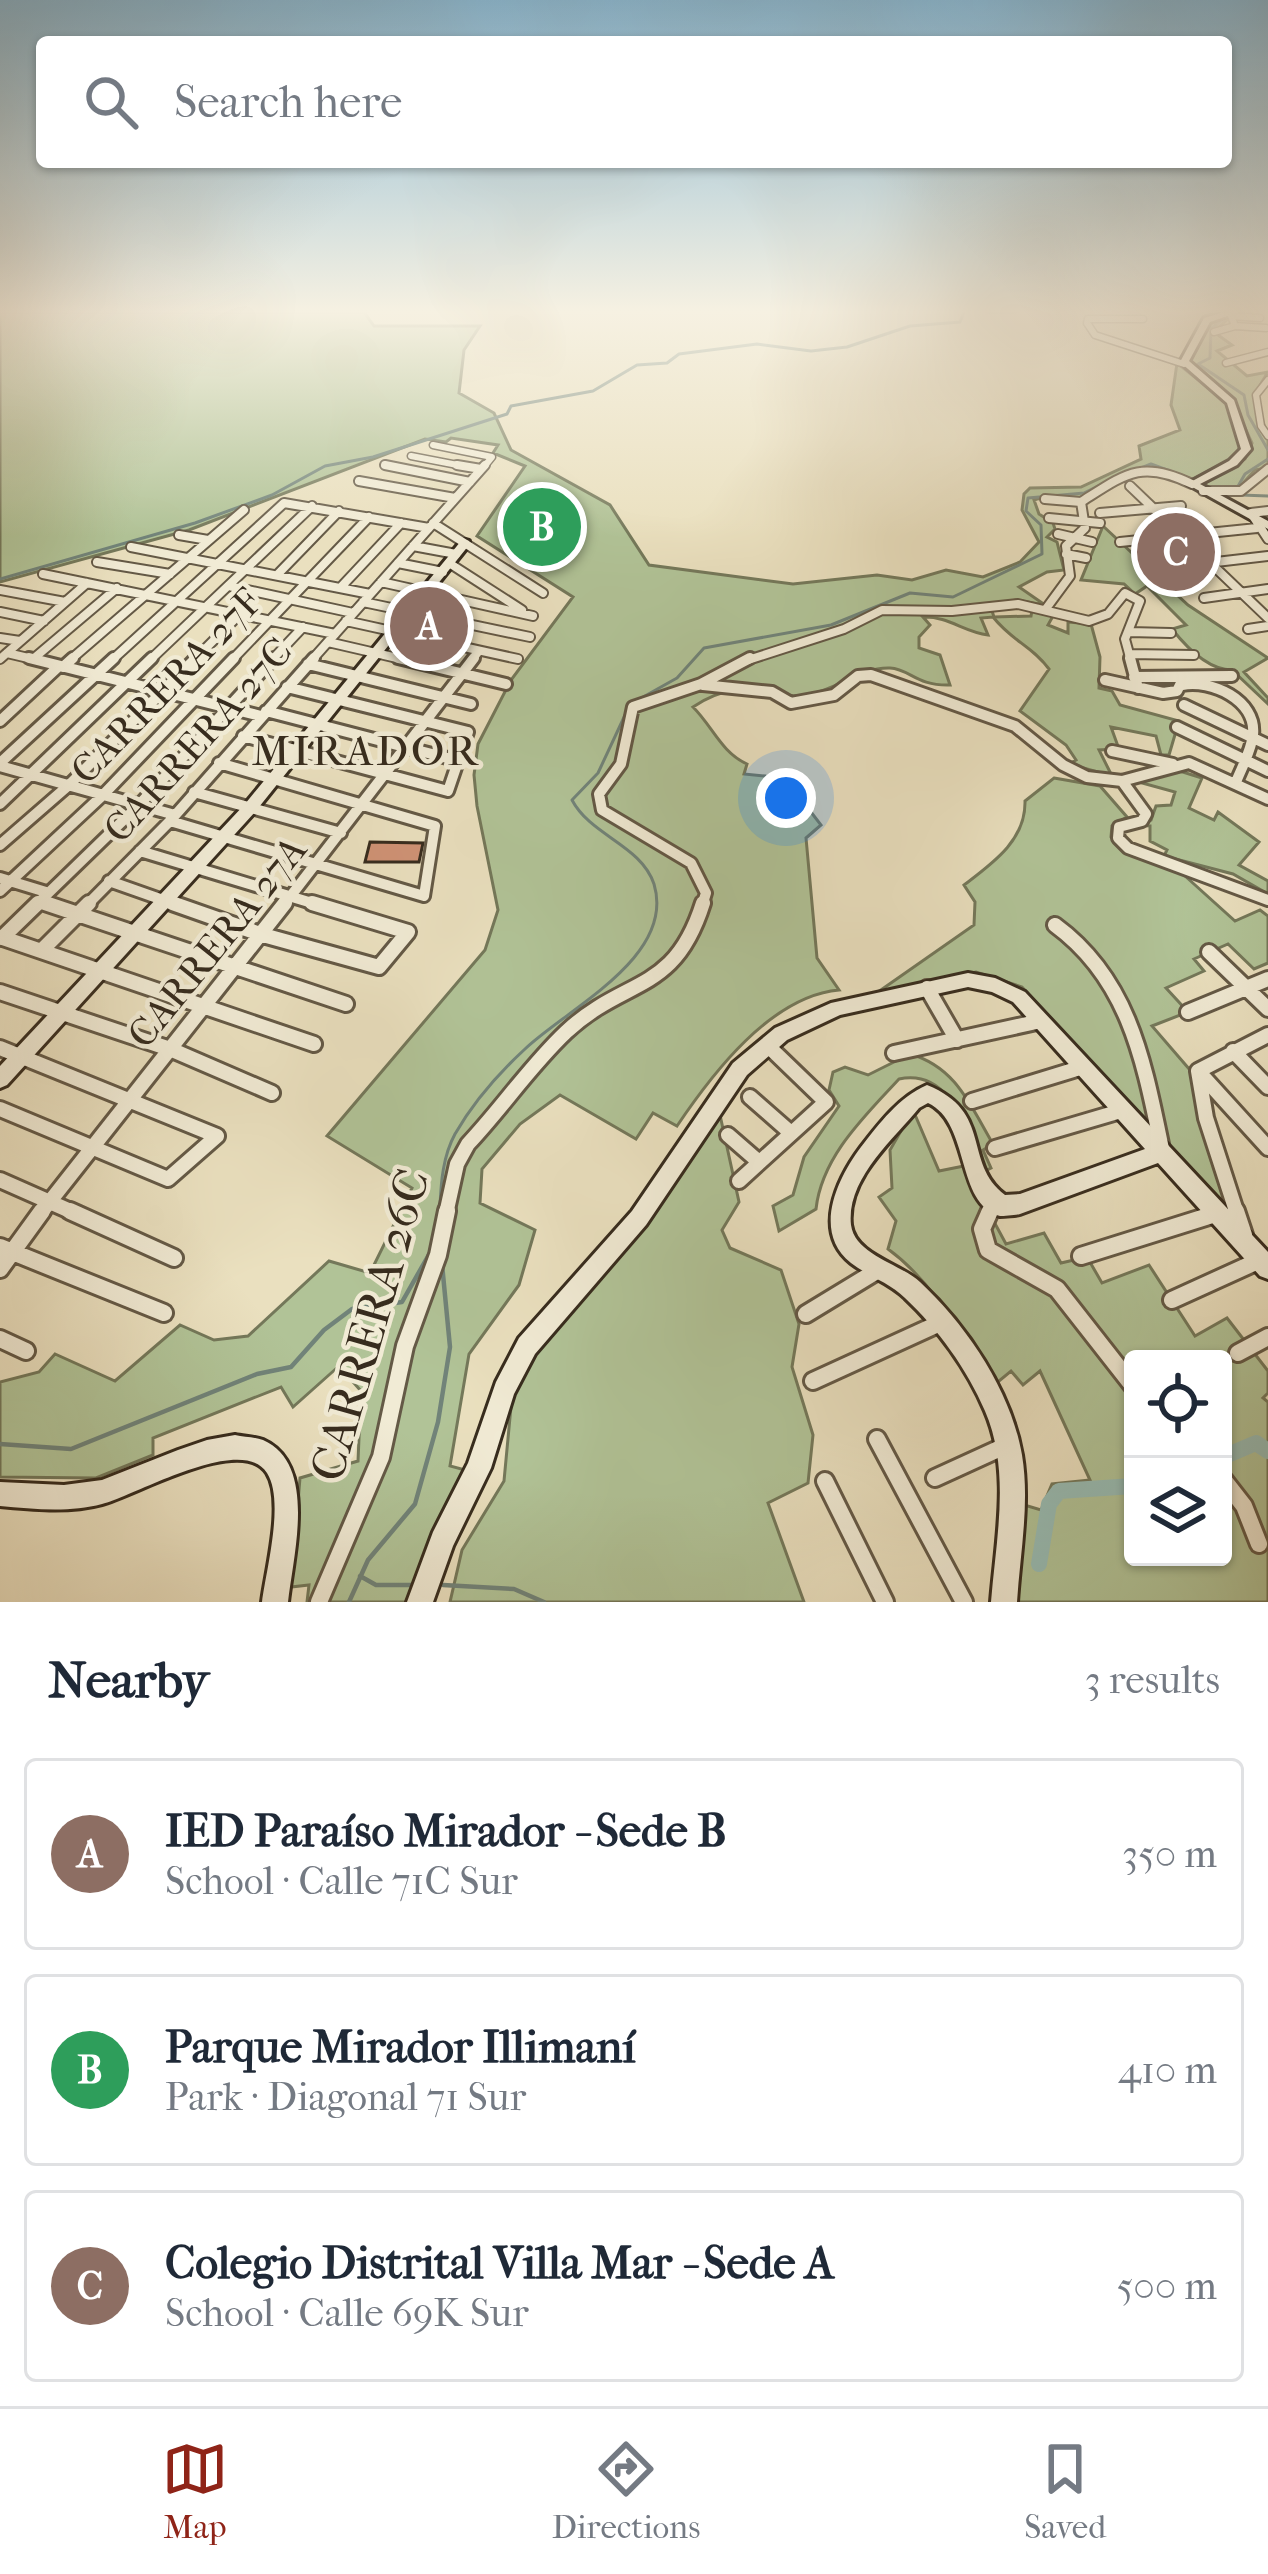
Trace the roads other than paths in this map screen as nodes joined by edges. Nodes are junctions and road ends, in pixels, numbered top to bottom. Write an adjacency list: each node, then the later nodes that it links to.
1 (1211, 387): 13 (street)
2 (1261, 387): 3 (street)
3 (1257, 391): 4 (street); 5 (street)
4 (1268, 394)
5 (1268, 436)
6 (434, 445): 9 (street, CARRERA 27C)
7 (411, 456): 9 (street)
8 (385, 465): 12 (street)
9 (481, 469): 12 (street, CARRERA 27C)
10 (1268, 469): 13 (street)
11 (359, 481): 15 (street)
12 (470, 482): 15 (street, CARRERA 27C)
13 (1198, 484): 17 (street); 24 (street)
14 (1130, 486): 20 (street)
15 (455, 498): 29 (street, CARRERA 27C)
16 (1046, 499): 17 (street)
17 (1081, 502): 27 (street)
18 (312, 506): 22 (street); 47 (street); 51 (street)
19 (1181, 506): 20 (street)
20 (1155, 508): 27 (street); 32 (street)
21 (244, 510): 36 (street)
22 (339, 511): 25 (street); 54 (street, CARRERA 27F)
23 (1268, 511): 24 (street)
24 (1251, 512): 30 (street)
25 (370, 517): 28 (street); 55 (street, CARRERA 27F)
26 (1048, 518): 27 (street)
27 (1084, 521): 34 (street)
28 (401, 523): 29 (street); 59 (street)
29 (431, 525): 39 (street, CARRERA 27C); 44 (street)
30 (1262, 527): 32 (street); 35 (street)
31 (1058, 534): 34 (street)
32 (1181, 535): 38 (street); 48 (street)
33 (179, 536): 36 (street)
34 (1075, 538): 37 (street); 41 (street)
35 (1268, 539)
36 (208, 540): 42 (street)
37 (1092, 542)
38 (1120, 542)
39 (413, 546): 44 (street); 49 (street, CARRERA 27C)
40 (131, 547): 42 (street)
41 (1066, 554): 45 (street); 73 (street)
42 (189, 556): 47 (street); 53 (street)
43 (1268, 556): 48 (street)
44 (453, 558): 49 (street); 63 (street); 63 (street); 64 (street)
45 (1086, 558)
46 (97, 562): 53 (street)
47 (219, 562): 51 (street); 69 (street)
48 (1210, 562): 50 (street); 65 (street)
49 (398, 563): 56 (street, CARRERA 27C)
50 (1173, 567)
51 (248, 568): 54 (street); 58 (street)
52 (43, 574): 57 (street)
53 (170, 574): 66 (street)
54 (278, 574): 55 (street)
55 (310, 581): 59 (street); 70 (street, CARRERA 27F)
56 (381, 582): 63 (street); 67 (street, CARRERA 27C)
57 (87, 583): 60 (street); 71 (street)
58 (229, 586): 70 (street); 72 (street)
59 (341, 587): 67 (street)
60 (117, 588): 66 (street); 95 (street)
61 (1268, 590): 65 (street)
62 (1, 591): 71 (street)
63 (428, 591): 75 (street)
64 (543, 593)
65 (1240, 593): 68 (street); 80 (street)
66 (145, 594): 69 (street); 98 (street)
67 (367, 598): 75 (street); 77 (street, CARRERA 27C)
68 (1204, 598)
69 (178, 599): 72 (street); 99 (street)
70 (291, 600): 77 (street); 78 (street, CARRERA 27F)
71 (65, 602): 79 (street)
72 (208, 605): 76 (street); 106 (street)
73 (1045, 610): 84 (street); 108 (street)
74 (0, 612): 79 (street)
75 (412, 612): 83 (street); 86 (street)
76 (241, 613): 78 (street); 110 (street)
77 (350, 617): 83 (street); 88 (street, CARRERA 27C)
78 (271, 620): 81 (street); 113 (street, CARRERA 27F)
79 (44, 621): 89 (street)
80 (1268, 622): 82 (street)
81 (303, 627): 88 (street); 116 (street)
82 (1248, 629)
83 (395, 632): 90 (street); 91 (street)
84 (1129, 632): 85 (street); 92 (street)
85 (1171, 633)
86 (530, 637)
87 (0, 638): 89 (street)
88 (331, 638): 91 (street); 97 (street, CARRERA 27C)
89 (20, 641): 94 (street)
90 (479, 651): 96 (street); 100 (street, CARRERA 27A)
91 (378, 653): 100 (street); 101 (street)
92 (1129, 654): 93 (street); 105 (street)
93 (1194, 655)
94 (4, 656): 95 (street)
95 (33, 659): 98 (street)
96 (518, 659)
97 (308, 664): 101 (street); 109 (street, CARRERA 27C)
98 (61, 666): 99 (street); 118 (street)
99 (93, 674): 106 (street); 131 (street)
100 (463, 674): 107 (street); 111 (street, CARRERA 27A)
101 (360, 675): 111 (street); 112 (street)
102 (1232, 676): 104 (street)
103 (1106, 680): 105 (street)
104 (1178, 681): 105 (street); 105 (street); 123 (street)
105 (1136, 682)
106 (128, 683): 110 (street); 135 (street)
107 (506, 684)
108 (701, 684): 137 (street); 234 (street, CARRERA 26C)
109 (287, 687): 112 (street); 117 (street, CARRERA 27C)
110 (161, 691): 113 (street); 139 (street)
111 (447, 697): 114 (street); 119 (street, CARRERA 27A)
112 (340, 699): 119 (street); 120 (street)
113 (194, 700): 116 (street); 141 (street, CARRERA 27F)
114 (472, 704)
115 (1184, 705): 123 (street)
116 (228, 708): 117 (street); 144 (street)
117 (263, 713): 120 (street); 122 (street, CARRERA 27C)
118 (0, 721)
119 (429, 722): 125 (street, CARRERA 27A); 129 (street)
120 (319, 724): 125 (street); 126 (street)
121 (1177, 727): 128 (street)
122 (243, 736): 126 (street); 130 (street, CARRERA 27C)
123 (1252, 736): 124 (street); 128 (street)
124 (1268, 745)
125 (409, 748): 129 (street); 134 (street, CARRERA 27A)
126 (297, 751): 134 (street); 136 (street)
127 (1112, 751): 132 (street)
128 (1244, 758): 133 (street); 138 (street)
129 (459, 761): 134 (street)
130 (219, 763): 136 (street); 140 (street, CARRERA 27C)
131 (0, 765): 135 (street)
132 (1177, 765): 137 (street); 138 (street)
133 (1268, 771)
134 (388, 775): 145 (street, CARRERA 27A)
135 (34, 776): 139 (street); 143 (street)
136 (274, 779): 145 (street); 146 (street)
137 (1122, 781): 158 (street)
138 (1237, 782): 142 (street)
139 (68, 785): 141 (street); 150 (street)
140 (194, 792): 146 (street); 147 (street, CARRERA 27C)
141 (104, 795): 144 (street); 155 (street, CARRERA 27F)
142 (1268, 800)
143 (0, 804)
144 (140, 805): 147 (street); 156 (street)
145 (365, 805): 148 (street, CARRERA 27A); 152 (street)
146 (250, 808): 148 (street); 149 (street)
147 (172, 818): 149 (street); 151 (street, CARRERA 27C)
148 (341, 833): 152 (street, CARRERA 27A)
149 (223, 837): 152 (street); 153 (street)
150 (0, 845)
151 (140, 851): 153 (street); 154 (street, CARRERA 27C)
152 (317, 865): 157 (street, CARRERA 27A)
153 (195, 868): 157 (street); 159 (street)
154 (109, 881): 159 (street); 160 (street, CARRERA 27C)
155 (3, 883): 156 (street)
156 (43, 897): 160 (street); 164 (street)
157 (293, 897): 163 (street, CARRERA 27A); 163 (street)
158 (1268, 900)
159 (164, 902): 162 (street); 163 (street)
160 (76, 915): 162 (street); 165 (street, CARRERA 27C)
161 (1055, 926): 203 (street)
162 (133, 935): 167 (street); 168 (street)
163 (263, 935): 167 (street, CARRERA 27A)
164 (1, 938): 165 (street)
165 (41, 951): 168 (street)
166 (1209, 952): 171 (street)
167 (237, 968): 173 (street); 174 (street, CARRERA 27A)
168 (100, 971): 174 (street); 177 (street)
169 (1268, 979): 171 (street)
170 (927, 988): 178 (street); 180 (street); 182 (street)
171 (1246, 989): 175 (street); 176 (street)
172 (0, 992): 177 (street)
173 (346, 1004)
174 (204, 1007): 181 (street); 184 (street, CARRERA 27A)
175 (1268, 1009)
176 (1188, 1012)
177 (61, 1013): 184 (street); 187 (street)
178 (1045, 1020): 180 (street); 188 (street)
179 (1268, 1035): 185 (street)
180 (957, 1040): 186 (street)
181 (314, 1044)
182 (767, 1045): 198 (street); 235 (street)
183 (0, 1048): 187 (street)
184 (170, 1049): 192 (street); 193 (street, CARRERA 27A)
185 (1234, 1051): 189 (street); 191 (street)
186 (893, 1052)
187 (21, 1057): 190 (street); 193 (street)
188 (1086, 1066): 195 (street); 197 (street)
189 (1198, 1071): 202 (street); 213 (street)
190 (0, 1079)
191 (1268, 1087)
192 (272, 1093)
193 (130, 1097): 200 (street, CARRERA 27A); 200 (street)
194 (750, 1097): 198 (street)
195 (972, 1101)
196 (0, 1109): 200 (street)
197 (1124, 1110): 201 (street); 203 (street)
198 (791, 1133): 204 (street)
199 (728, 1135): 204 (street)
200 (88, 1146): 207 (street, CARRERA 27A)
201 (995, 1148)
202 (1268, 1148)
203 (1162, 1152): 208 (street); 209 (street)
204 (759, 1162): 206 (street)
205 (0, 1180): 207 (street)
206 (739, 1181)
207 (48, 1202): 210 (street, CARRERA 27A); 212 (street)
208 (994, 1202): 214 (street); 224 (street)
209 (1215, 1214): 211 (street); 213 (street)
210 (6, 1250): 215 (street, CARRERA 27A); 217 (street)
211 (1081, 1256)
212 (174, 1258)
213 (1259, 1259): 216 (street)
214 (883, 1268): 218 (street); 219 (street)
215 (0, 1269)
216 (1172, 1300)
217 (164, 1313)
218 (806, 1314)
219 (940, 1323): 225 (street); 227 (street)
220 (1268, 1337): 223 (street)
221 (0, 1340): 222 (street)
222 (26, 1351)
223 (1238, 1353)
224 (1124, 1375)
225 (813, 1381)
226 (877, 1438): 237 (street)
227 (1008, 1444): 228 (street); 238 (street)
228 (935, 1478)
229 (825, 1480): 236 (street)
230 (1232, 1491): 232 (street)
231 (0, 1494): 233 (street)
232 (1259, 1544)
233 (274, 1602)
234 (319, 1602)
235 (420, 1602)
236 (885, 1602)
237 (964, 1602)
238 (1004, 1602)

